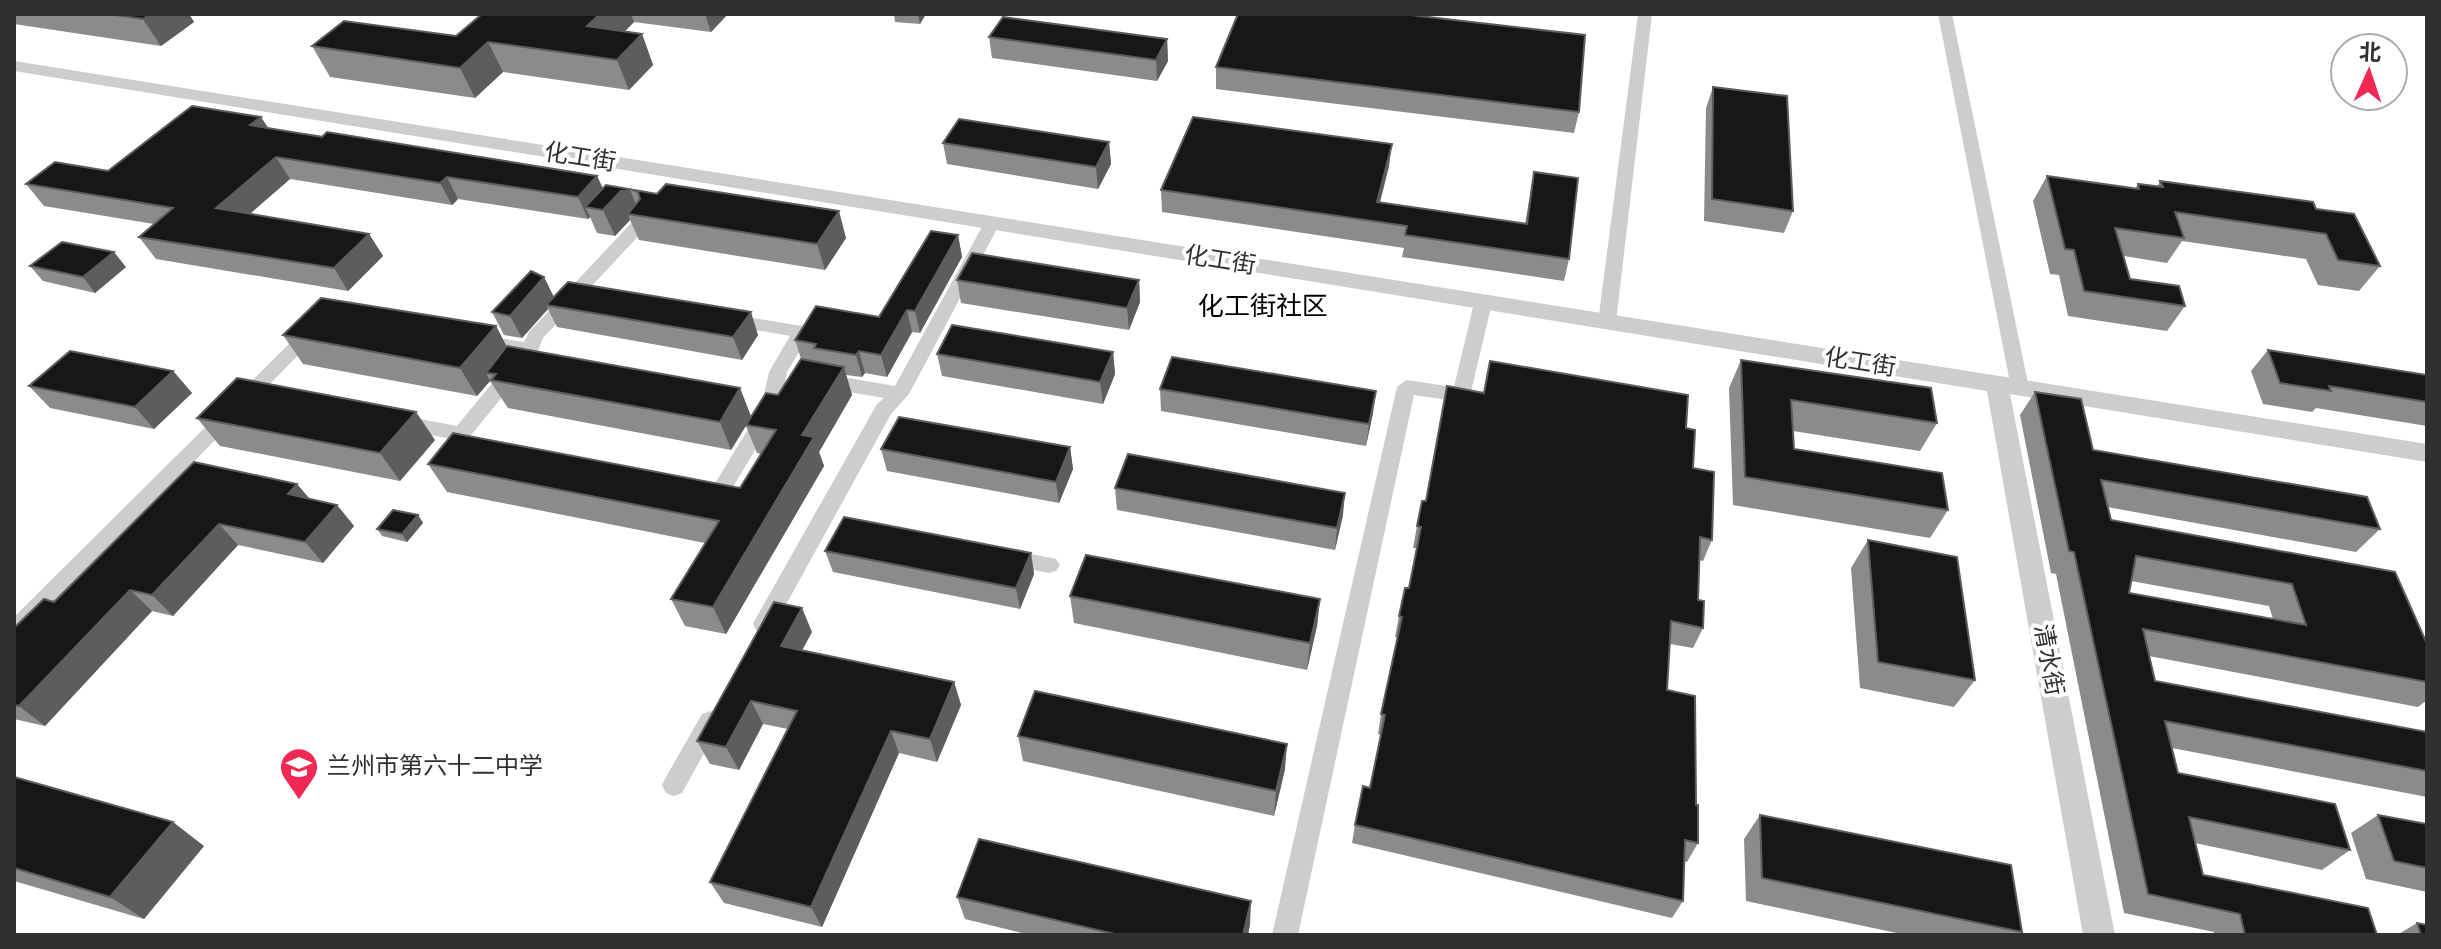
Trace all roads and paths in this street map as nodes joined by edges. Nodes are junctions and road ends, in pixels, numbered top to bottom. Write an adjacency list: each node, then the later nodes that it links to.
1 (1645, 14): 9 (street)
2 (1945, 14): 13 (street)
3 (14, 66): 5 (street, 化工街)
4 (640, 224): 11 (street)
5 (991, 225): 6 (street, 化工街); 15 (street)
6 (1483, 303): 9 (street, 化工街); 26 (street)
7 (329, 314): 14 (street)
8 (711, 317): 12 (street)
9 (1607, 322): 13 (street, 化工街)
10 (469, 338): 11 (street)
11 (530, 358): 17 (street)
12 (793, 375): 15 (street); 19 (street)
13 (2009, 386): 18 (street, 化工街); 27 (street, 清水街)
14 (250, 394): 16 (street); 22 (street)
15 (900, 394): 23 (street)
16 (280, 400)
17 (386, 420)
18 (2427, 453)
19 (724, 485)
20 (988, 553): 21 (street)
21 (1049, 565)
22 (14, 631)
23 (752, 646)
24 (721, 702): 25 (street)
25 (674, 785)
26 (1285, 935)
27 (2099, 935)

